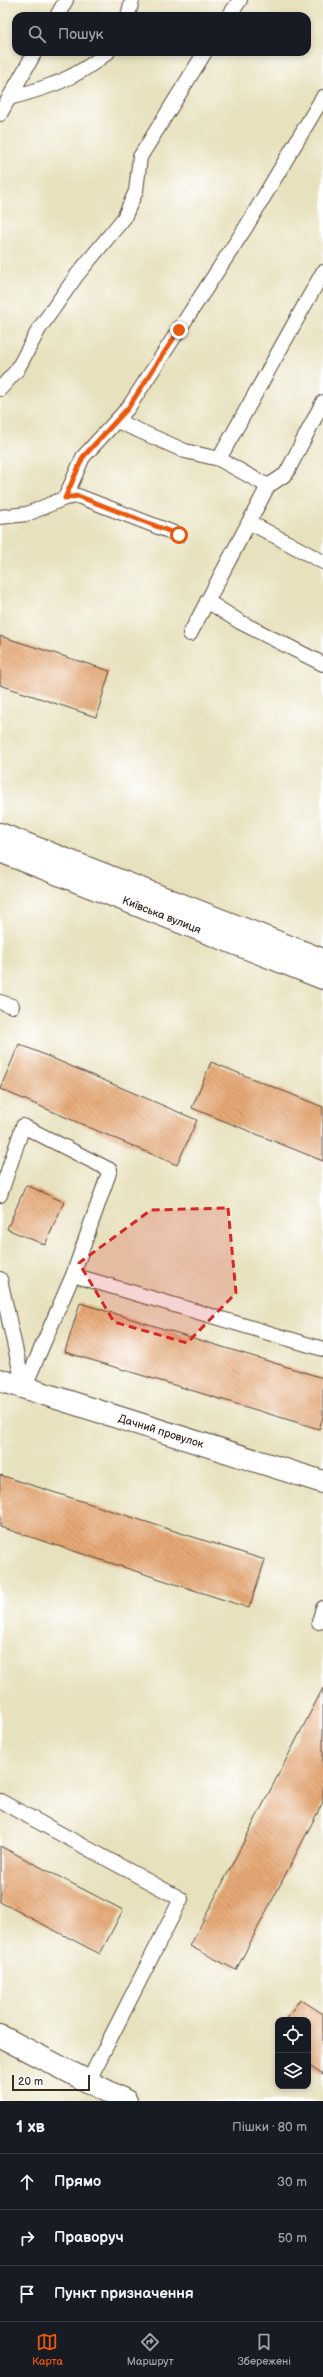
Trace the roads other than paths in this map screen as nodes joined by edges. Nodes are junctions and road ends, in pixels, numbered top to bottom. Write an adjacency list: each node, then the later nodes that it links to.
1 (66, 0): 4 (lane)
2 (132, 0): 5 (lane)
3 (240, 0): 6 (lane)
4 (59, 12)
5 (129, 12)
6 (232, 12)
7 (33, 56): 11 (lane)
8 (103, 56): 11 (lane)
9 (203, 56): 14 (lane)
10 (323, 97): 16 (lane)
11 (9, 98): 12 (lane)
12 (0, 114)
13 (323, 272): 17 (lane)
14 (0, 389)
15 (323, 402): 18 (lane)
16 (117, 421): 17 (lane); 19 (lane)
17 (219, 459): 18 (lane)
18 (268, 486): 21 (lane)
19 (65, 498): 20 (lane); 22 (lane)
20 (0, 517)
21 (249, 522): 23 (lane); 24 (lane)
22 (179, 535)
23 (323, 562)
24 (207, 601): 25 (lane); 26 (lane)
25 (190, 634)
26 (323, 664)
27 (0, 834): 29 (main road, Київська вулиця)
28 (0, 851): 30 (main road, Київська вулиця)
29 (323, 960)
30 (323, 978)
31 (0, 1195): 32 (lane)
32 (73, 1275): 34 (lane); 36 (lane)
33 (0, 1279): 36 (lane)
34 (323, 1349)
35 (0, 1380): 36 (main road, Дачний провулок)
36 (24, 1388): 37 (main road, Дачний провулок)
37 (323, 1482)
38 (323, 1608): 39 (lane)
39 (319, 1622)
40 (0, 1801): 42 (lane)
41 (0, 2036): 42 (main road)
42 (88, 2082): 43 (main road)
43 (126, 2101)

